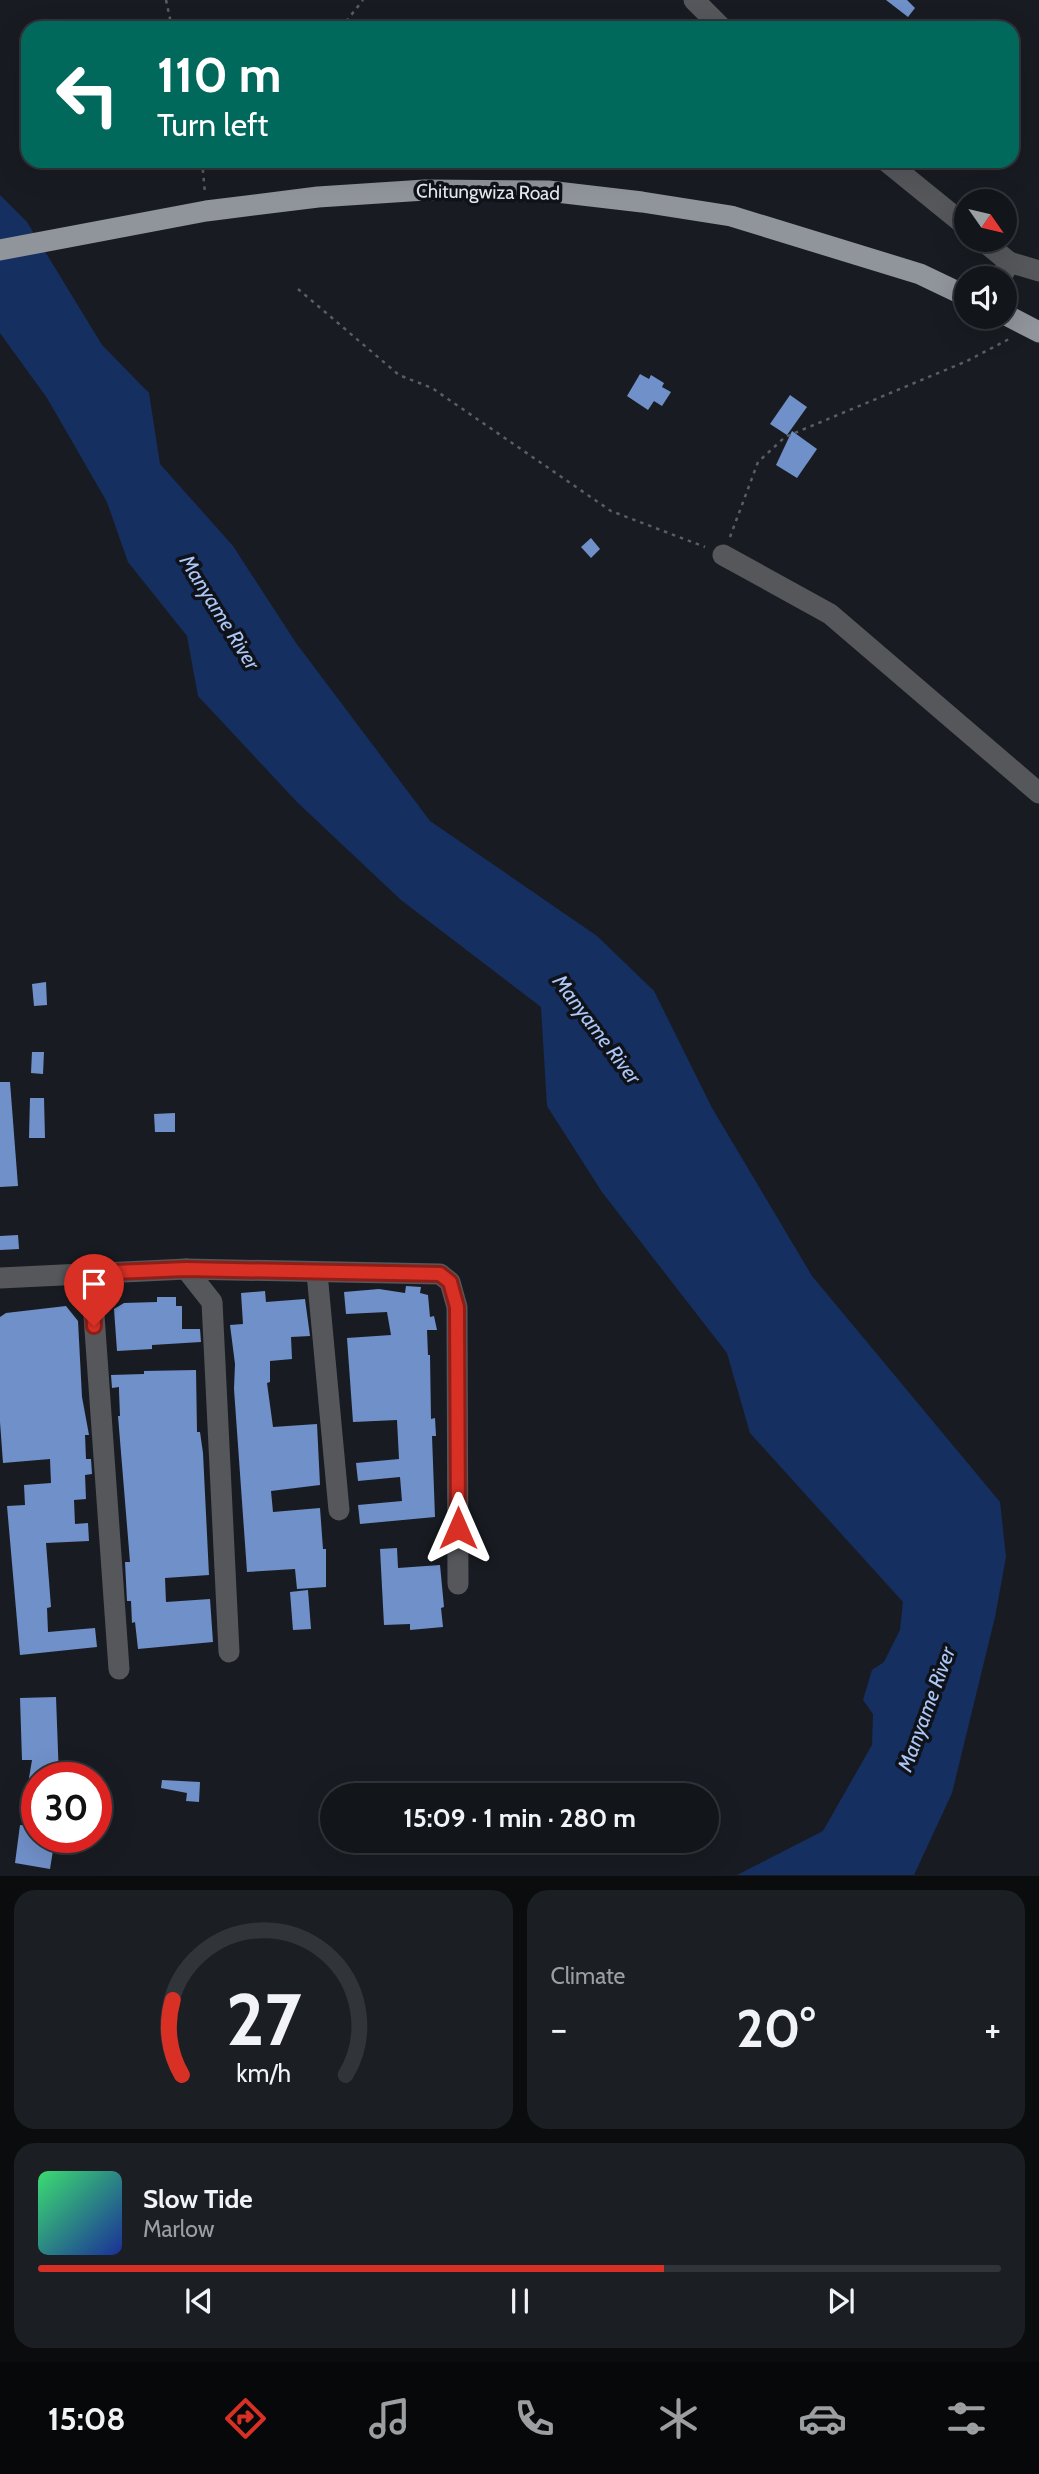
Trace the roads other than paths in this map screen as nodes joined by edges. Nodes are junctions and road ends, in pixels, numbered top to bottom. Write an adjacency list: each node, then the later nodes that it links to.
1 (694, 0): 2 (street)
2 (715, 21)
3 (895, 168): 4 (street)
4 (954, 216)
5 (0, 250): 10 (main road, Chitungwiza Road)
6 (991, 252): 7 (street)
7 (1002, 266)
8 (1017, 270): 9 (street)
9 (1039, 271)
10 (954, 290)
11 (1017, 320): 12 (main road)
12 (1035, 329)
13 (723, 555): 14 (street)
14 (1039, 793)
15 (186, 1269): 16 (street); 17 (street); 21 (street)
16 (91, 1273): 18 (street); 22 (street)
17 (317, 1273): 19 (street); 20 (street)
18 (0, 1278)
19 (339, 1510)
20 (458, 1584)
21 (229, 1652)
22 (119, 1669)

